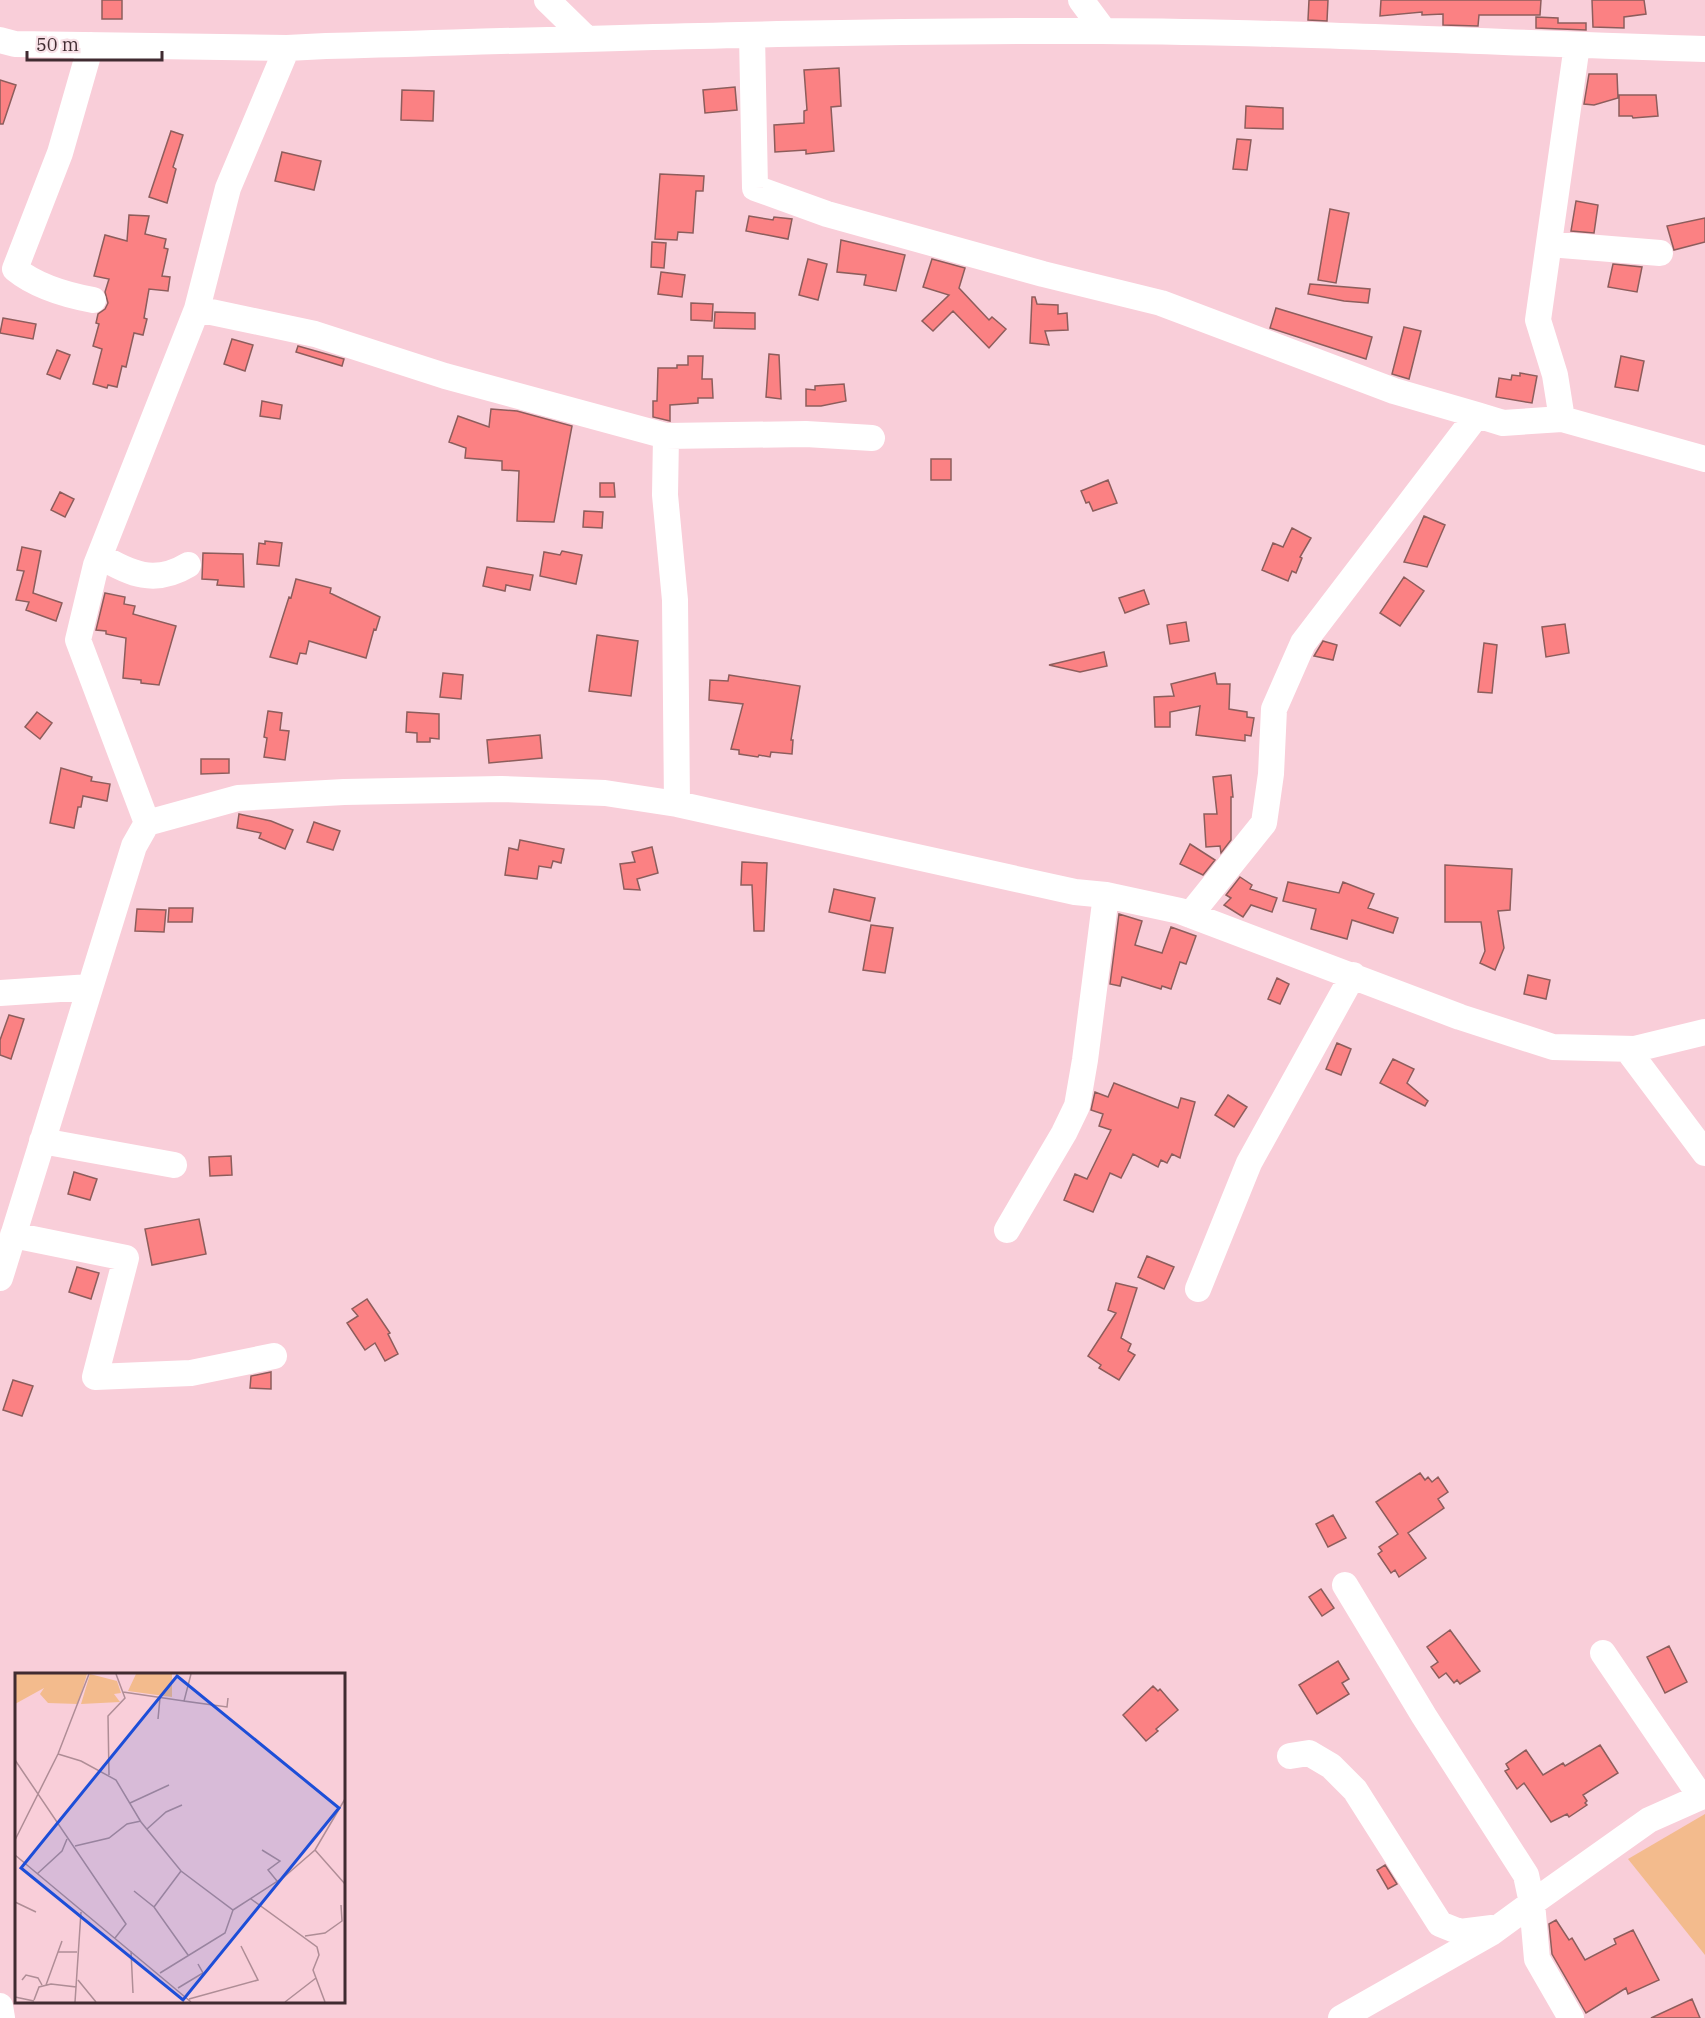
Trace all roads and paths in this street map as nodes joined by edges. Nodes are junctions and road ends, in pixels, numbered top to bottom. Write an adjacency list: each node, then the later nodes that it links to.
1 (547, 0): 5 (street)
2 (1081, 0): 3 (street)
3 (1104, 31): 4 (street); 8 (street)
4 (752, 35): 5 (street); 15 (street)
5 (586, 39): 9 (street)
6 (0, 40): 7 (street)
7 (91, 45): 9 (street); 13 (street)
8 (1577, 45): 10 (street); 11 (street)
9 (287, 48): 14 (street)
10 (1705, 49)
11 (1549, 244): 12 (street); 16 (street)
12 (1660, 253)
13 (93, 300)
14 (197, 309): 17 (street); 20 (street)
15 (1478, 415): 16 (street); 25 (street)
16 (1562, 419): 19 (street)
17 (666, 436): 18 (street); 22 (street)
18 (872, 438)
19 (1705, 459)
20 (100, 555): 21 (street); 23 (street)
21 (188, 565)
22 (677, 804): 23 (street); 24 (street)
23 (147, 824): 27 (street)
24 (1106, 895): 25 (street); 34 (street)
25 (1190, 915): 26 (street)
26 (1353, 975): 30 (street); 37 (street)
27 (90, 987): 28 (street); 31 (street)
28 (0, 993)
29 (1705, 1032): 30 (street)
30 (1627, 1049): 32 (street)
31 (42, 1141): 33 (street); 35 (street)
32 (1705, 1153)
33 (174, 1165)
34 (1007, 1230)
35 (13, 1235): 36 (street); 38 (street)
36 (0, 1278)
37 (1198, 1289)
38 (274, 1356)
39 (1345, 1585): 43 (street)
40 (1603, 1653): 42 (street)
41 (1290, 1756): 44 (street)
42 (1703, 1796): 43 (street)
43 (1532, 1903): 44 (street); 48 (street)
44 (1499, 1928): 47 (street)
45 (0, 2006): 46 (street)
46 (2, 2018)
47 (1341, 2018)
48 (1571, 2018)

